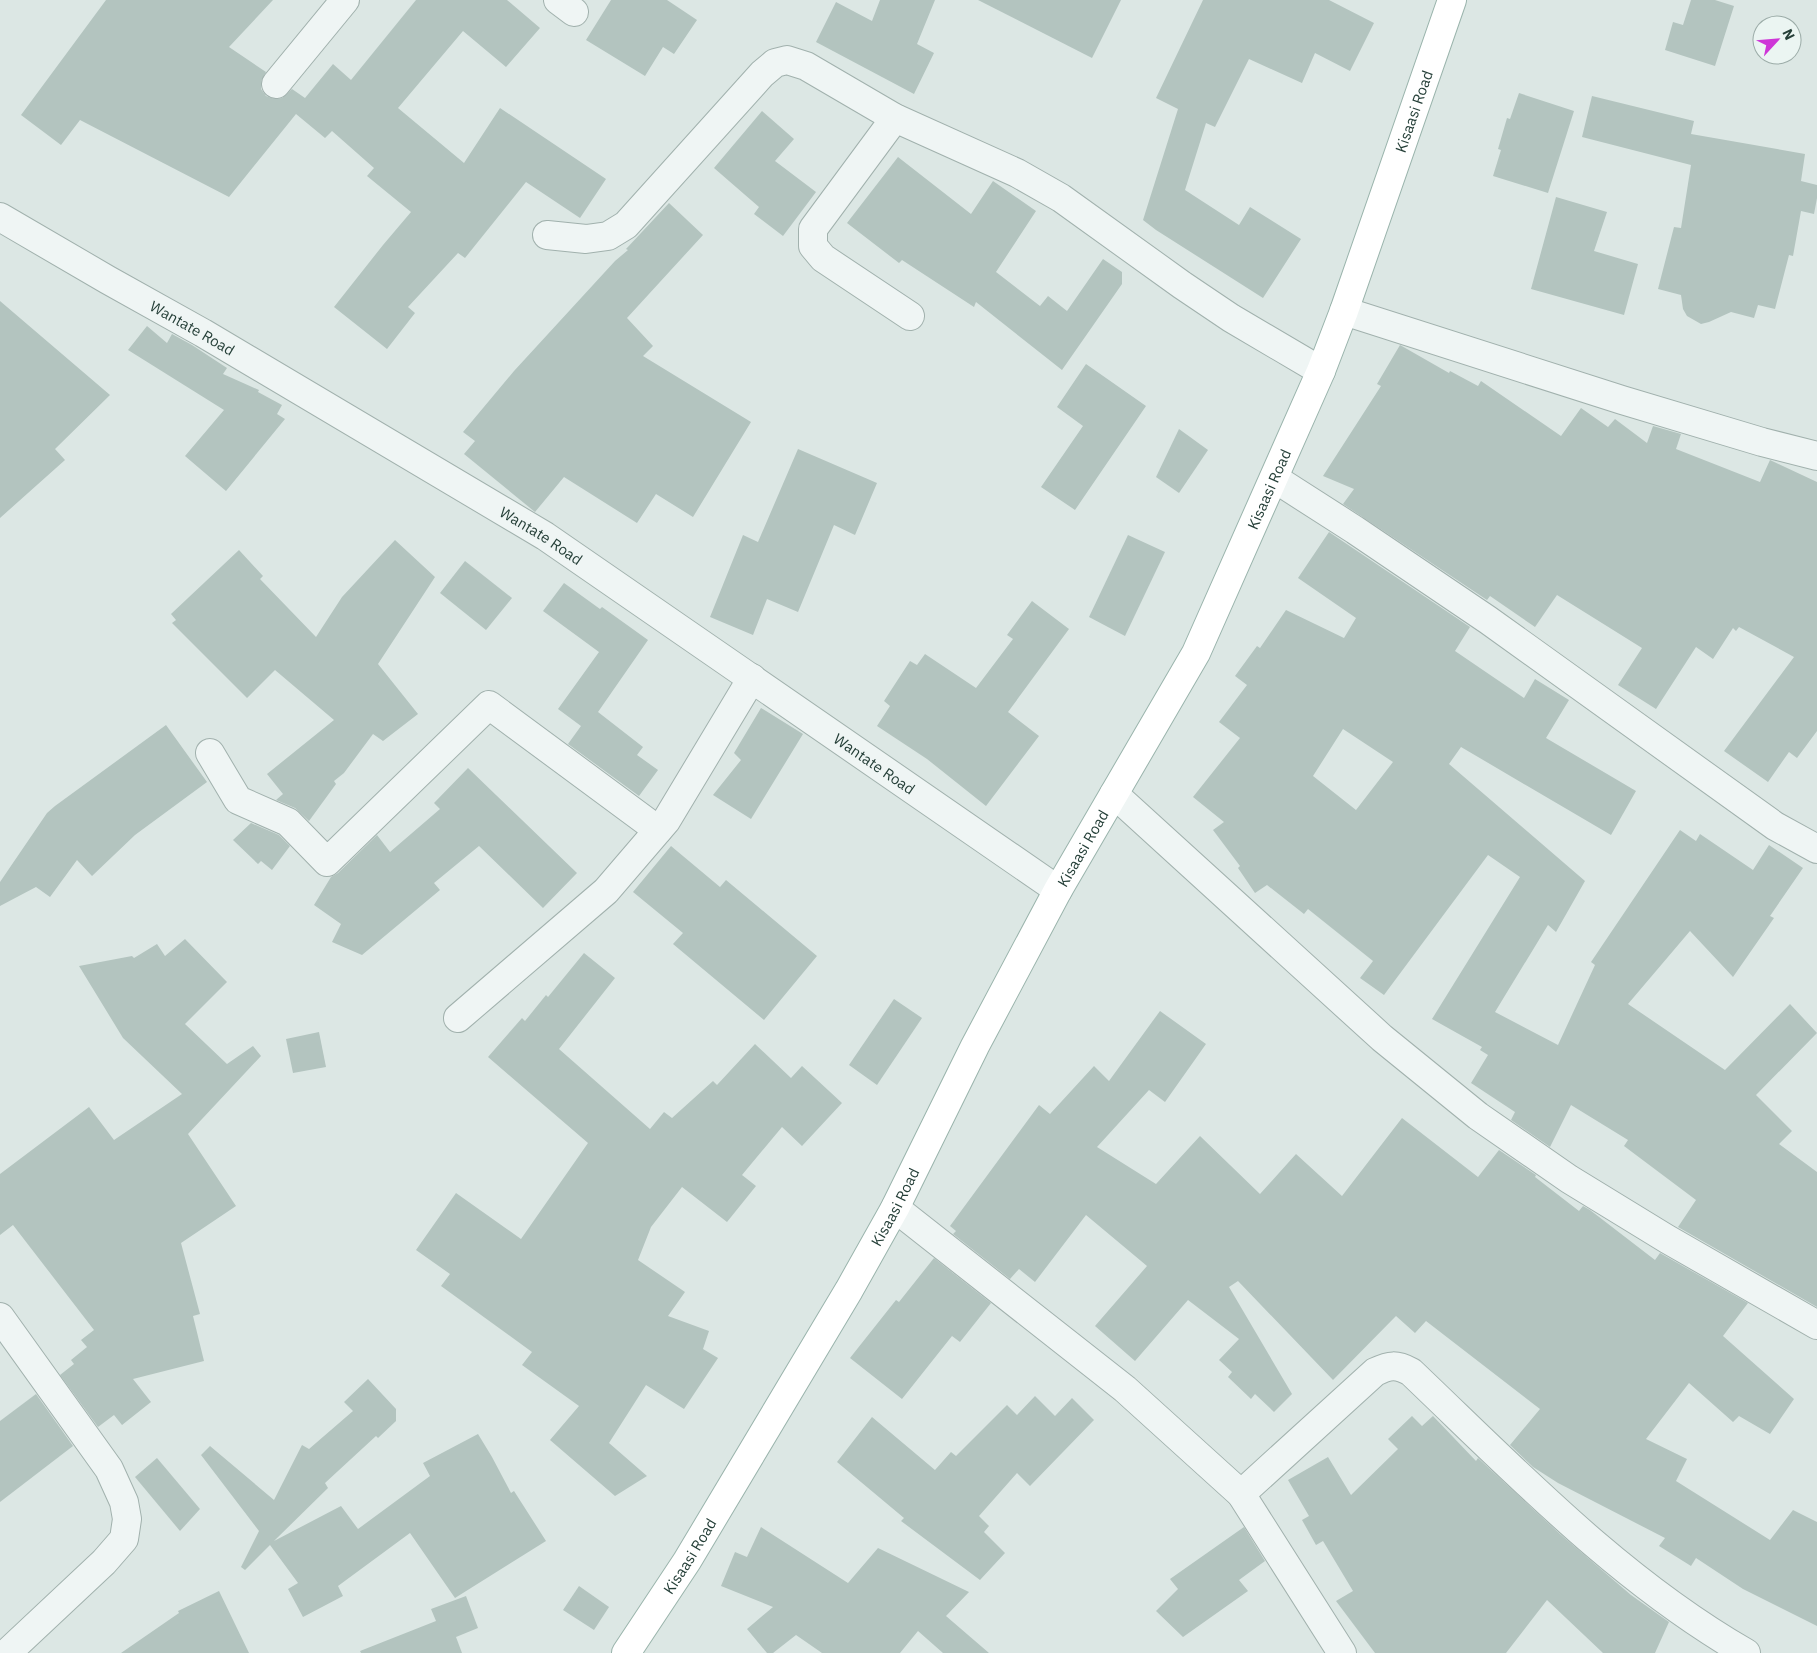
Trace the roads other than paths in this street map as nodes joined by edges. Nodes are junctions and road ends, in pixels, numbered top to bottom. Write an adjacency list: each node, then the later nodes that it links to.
1 (345, 0): 3 (street)
2 (1452, 0): 7 (main road, Kisaasi Road)
3 (276, 84)
4 (896, 118): 6 (street); 8 (street); 9 (street)
5 (0, 217): 12 (street, Wantate Road)
6 (547, 235)
7 (1344, 311): 9 (main road, Kisaasi Road); 10 (street)
8 (910, 316)
9 (1321, 371): 11 (main road, Kisaasi Road)
10 (1817, 456)
11 (1274, 478): 14 (main road, Kisaasi Road); 16 (street)
12 (752, 678): 15 (street); 17 (street, Wantate Road)
13 (210, 753): 15 (street)
14 (1114, 794): 17 (main road, Kisaasi Road); 21 (street)
15 (658, 830): 18 (street)
16 (1817, 849)
17 (1058, 890): 19 (main road, Kisaasi Road)
18 (458, 1018)
19 (895, 1208): 22 (street); 24 (main road, Kisaasi Road)
20 (0, 1317): 23 (street)
21 (1817, 1325)
22 (1241, 1494): 25 (street); 26 (street)
23 (7, 1653)
24 (626, 1653)
25 (1342, 1653)
26 (1746, 1653)

